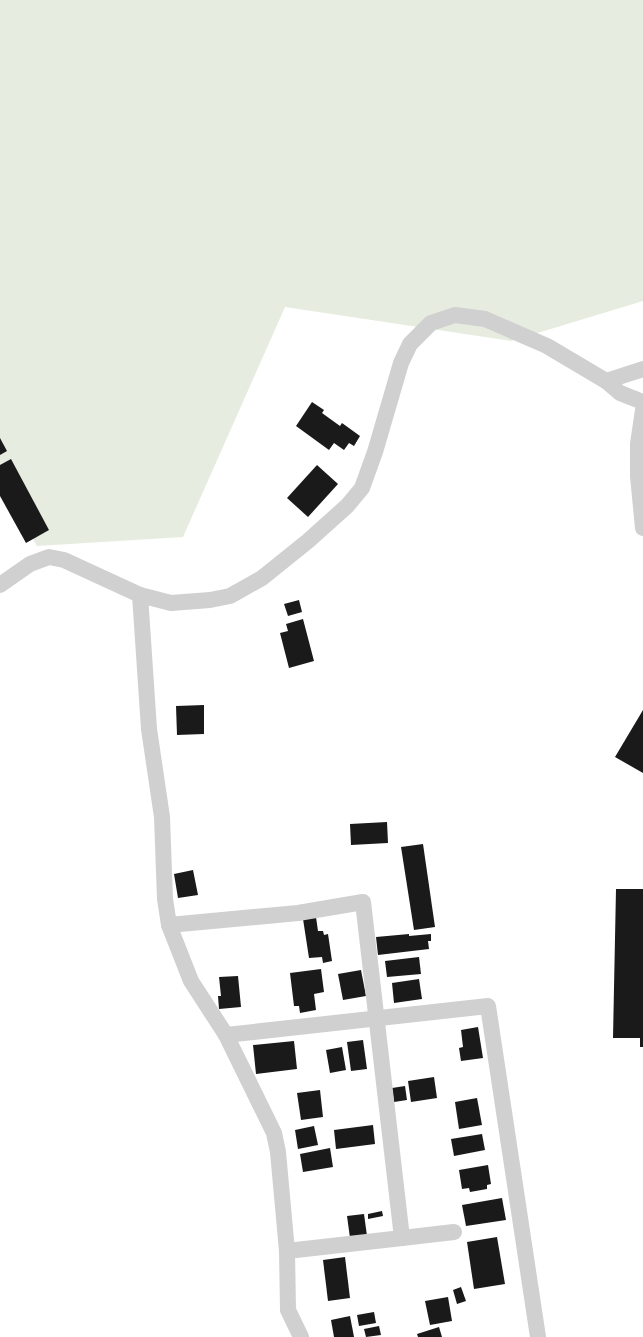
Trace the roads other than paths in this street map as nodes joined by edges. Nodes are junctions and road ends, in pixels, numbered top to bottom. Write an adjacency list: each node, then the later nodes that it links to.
1 (643, 369): 2 (street)
2 (606, 380): 3 (street); 7 (street)
3 (643, 402)
4 (643, 410): 5 (street)
5 (643, 528)
6 (0, 584): 7 (street)
7 (140, 595): 8 (street)
8 (169, 925): 9 (street); 10 (street)
9 (376, 1018): 10 (street); 12 (street); 15 (street)
10 (226, 1035): 13 (street)
11 (454, 1232): 12 (street)
12 (402, 1238): 13 (street)
13 (287, 1251): 14 (street)
14 (301, 1337)
15 (538, 1337)

